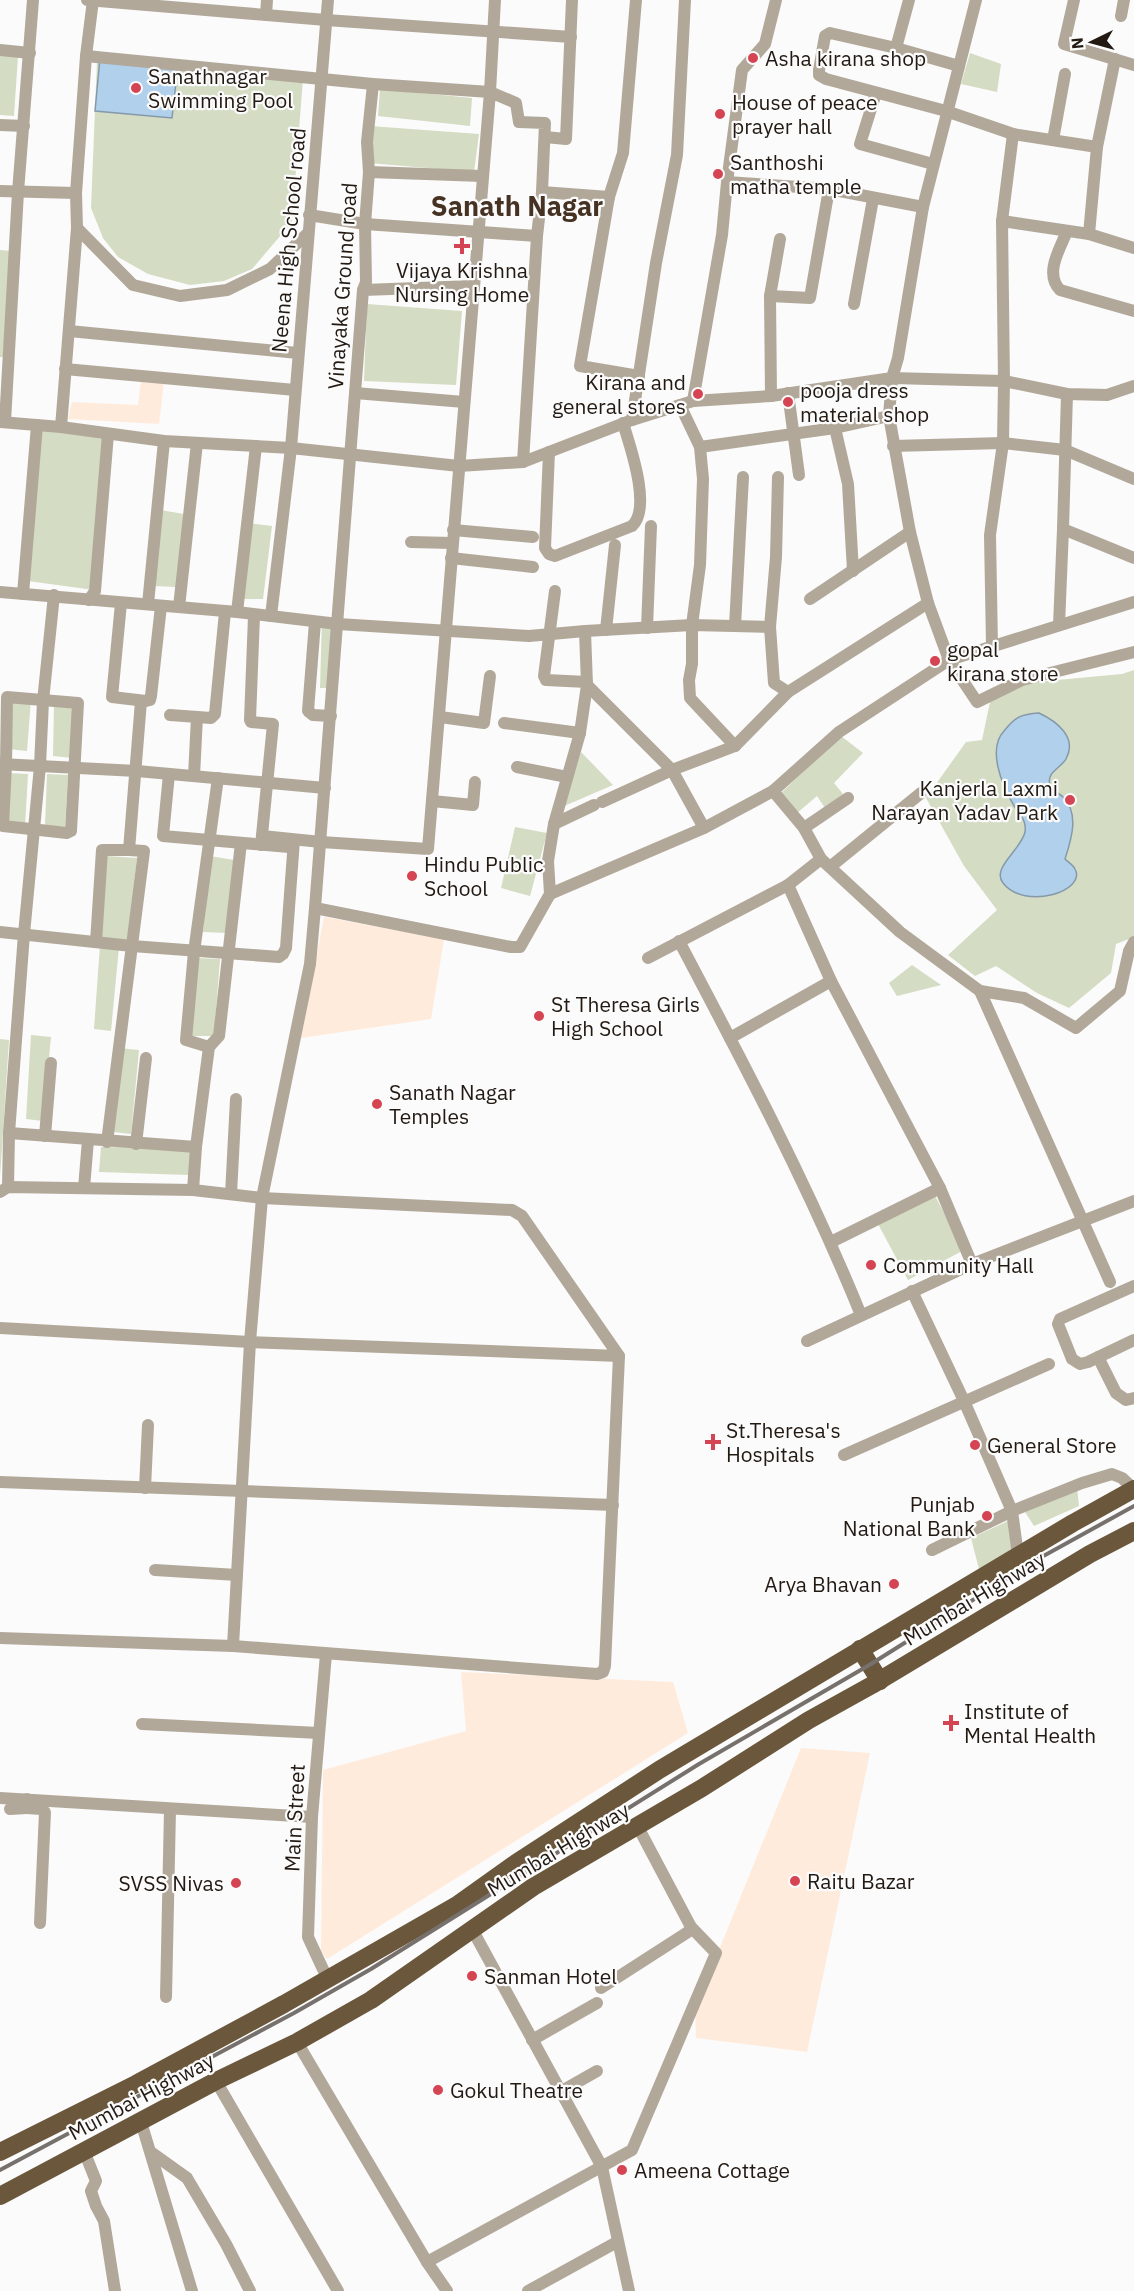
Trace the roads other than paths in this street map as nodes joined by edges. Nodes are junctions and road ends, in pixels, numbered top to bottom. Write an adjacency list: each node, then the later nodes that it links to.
1 (33, 0): 21 (street)
2 (91, 0): 14 (street); 22 (street)
3 (267, 0): 14 (street)
4 (328, 0): 16 (street, Neena High School road)
5 (495, 0): 17 (street)
6 (572, 0): 18 (street)
7 (636, 0): 47 (street)
8 (685, 0): 72 (street)
9 (776, 0): 41 (street)
10 (909, 0): 19 (street)
11 (976, 0): 25 (street)
12 (1074, 0): 23 (street)
13 (1124, 0): 15 (street)
14 (266, 15): 16 (street)
15 (1121, 16)
16 (326, 20): 17 (street); 27 (street, Neena High School road)
17 (493, 32): 18 (street); 29 (street)
18 (571, 37): 35 (street)
19 (896, 48): 25 (street); 30 (street)
20 (0, 50): 21 (street)
21 (30, 53): 33 (street)
22 (86, 57): 27 (street); 46 (street)
23 (1115, 59): 24 (street); 37 (street)
24 (1134, 65)
25 (958, 66): 31 (street)
26 (1065, 75): 36 (street)
27 (322, 78): 28 (street); 50 (street, Neena High School road)
28 (373, 84): 29 (street); 39 (street, Vinayaka Ground road)
29 (490, 92): 35 (street); 40 (street)
30 (876, 93): 31 (street); 38 (street)
31 (946, 111): 34 (street); 38 (street)
32 (0, 124): 33 (street)
33 (24, 126): 44 (street)
34 (1013, 134): 36 (street); 51 (street)
35 (545, 136): 45 (street)
36 (1053, 140): 37 (street)
37 (1097, 147): 57 (street)
38 (933, 164): 49 (street)
39 (369, 172): 40 (street); 52 (street, Vinayaka Ground road)
40 (482, 176): 56 (street)
41 (727, 182): 42 (street); 81 (street)
42 (829, 189): 48 (street); 65 (street)
43 (0, 190): 44 (street)
44 (18, 192): 46 (street); 62 (street)
45 (542, 192): 47 (street); 58 (street)
46 (76, 193): 53 (street)
47 (609, 197): 72 (street)
48 (873, 199): 49 (street); 66 (street)
49 (922, 207): 73 (street)
50 (309, 215): 52 (street); 55 (street, Neena High School road)
51 (1002, 221): 54 (street); 74 (street)
52 (365, 225): 56 (street); 64 (street, Vinayaka Ground road)
53 (77, 228): 55 (street); 68 (street)
54 (1067, 231): 57 (street); 67 (street)
55 (308, 232): 69 (street, Neena High School road)
56 (478, 233): 58 (street); 63 (street)
57 (1089, 234): 61 (street)
58 (537, 236): 102 (street)
59 (780, 239): 65 (street)
60 (0, 248): 62 (street)
61 (1134, 248)
62 (14, 249): 70 (street)
63 (473, 286): 64 (street); 82 (street)
64 (363, 290): 77 (street, Vinayaka Ground road)
65 (770, 296): 80 (street)
66 (854, 304)
67 (1134, 311)
68 (69, 332): 69 (street); 71 (street)
69 (298, 353): 76 (street, Neena High School road)
70 (4, 360): 86 (street)
71 (65, 369): 76 (street); 88 (street)
72 (639, 376): 85 (street)
73 (892, 378): 74 (street); 78 (street); 84 (street)
74 (1004, 381): 79 (street); 94 (street)
75 (1134, 386): 79 (street)
76 (295, 390): 98 (street, Neena High School road)
77 (355, 393): 82 (street); 101 (street, Vinayaka Ground road)
78 (788, 393): 80 (street); 91 (street)
79 (1067, 394): 99 (street)
80 (771, 396): 81 (street)
81 (693, 401): 83 (street)
82 (464, 402): 103 (street)
83 (680, 405): 85 (street); 97 (street)
84 (889, 416): 89 (street); 96 (street)
85 (628, 421): 100 (street); 100 (street)
86 (2, 422): 87 (street)
87 (37, 425): 88 (street); 121 (street)
88 (61, 427): 90 (street)
89 (835, 428): 91 (street); 118 (street)
90 (108, 434): 92 (street); 124 (street)
91 (794, 434): 97 (street); 104 (street)
92 (164, 441): 93 (street); 128 (street)
93 (197, 443): 95 (street); 130 (street)
94 (1003, 443): 96 (street); 99 (street); 145 (street)
95 (256, 446): 98 (street); 131 (street)
96 (893, 446): 110 (street)
97 (700, 447): 136 (street)
98 (291, 448): 101 (street); 133 (street, Neena High School road)
99 (1065, 450): 107 (street); 109 (street)
100 (549, 452): 102 (street)
101 (351, 455): 103 (street); 135 (street, Vinayaka Ground road)
102 (523, 462): 103 (street)
103 (459, 466): 111 (street)
104 (799, 475)
105 (743, 477): 138 (street)
106 (778, 477): 139 (street)
107 (1134, 479)
108 (651, 526): 140 (street)
109 (1063, 529): 116 (street); 137 (street)
110 (910, 532): 118 (street); 127 (street)
111 (453, 537): 112 (street); 113 (street); 115 (street)
112 (533, 537)
113 (411, 542)
114 (615, 545): 141 (street)
115 (451, 558): 117 (street); 142 (street)
116 (1134, 558)
117 (533, 567)
118 (852, 571): 123 (street)
119 (555, 591): 144 (street)
120 (0, 592): 121 (street)
121 (23, 594): 122 (street)
122 (54, 596): 124 (street); 151 (street)
123 (810, 599)
124 (89, 600): 126 (street)
125 (1134, 602): 137 (street)
126 (121, 603): 128 (street); 152 (street)
127 (928, 603): 147 (street); 150 (street)
128 (148, 604): 129 (street)
129 (161, 606): 130 (street); 152 (street)
130 (179, 607): 131 (street)
131 (231, 612): 132 (street); 155 (street)
132 (254, 616): 133 (street); 171 (street)
133 (271, 616): 134 (street)
134 (315, 622): 135 (street); 154 (street)
135 (338, 624): 142 (street); 154 (street, Vinayaka Ground road)
136 (692, 625): 138 (street); 140 (street); 159 (street)
137 (1059, 625): 145 (street)
138 (735, 626): 139 (street)
139 (770, 627): 150 (street)
140 (647, 628): 141 (street)
141 (606, 630): 143 (street)
142 (445, 631): 144 (street); 156 (street)
143 (585, 631): 144 (street); 149 (street)
144 (549, 634): 149 (street)
145 (992, 646): 147 (street)
146 (1134, 652): 147 (street)
147 (949, 660): 173 (street)
148 (490, 676): 156 (street)
149 (587, 684): 158 (street); 164 (street)
150 (788, 692): 159 (street)
151 (43, 701): 160 (street); 161 (street); 163 (street)
152 (141, 701): 165 (street)
153 (170, 715): 155 (street)
154 (331, 716): 172 (street, Vinayaka Ground road)
155 (197, 717): 167 (street)
156 (440, 717): 176 (street)
157 (504, 723): 158 (street)
158 (580, 733): 168 (street)
159 (735, 746): 164 (street)
160 (3, 764): 161 (street); 178 (street)
161 (40, 766): 163 (street); 178 (street)
162 (517, 767): 168 (street)
163 (75, 769): 165 (street); 178 (street)
164 (672, 770): 177 (street); 179 (street)
165 (137, 771): 166 (street); 186 (street)
166 (169, 774): 167 (street); 181 (street)
167 (194, 776): 169 (street)
168 (567, 777): 177 (street)
169 (218, 778): 171 (street); 181 (street)
170 (475, 782): 176 (street)
171 (267, 783): 172 (street); 182 (street)
172 (325, 788): 183 (street, Vinayaka Ground road)
173 (773, 790): 179 (street); 180 (street)
174 (921, 793): 187 (street)
175 (848, 798): 180 (street)
176 (432, 801): 183 (street)
177 (554, 824): 189 (street)
178 (33, 828): 192 (street)
179 (704, 828): 189 (street)
180 (804, 828): 187 (street)
181 (210, 839): 184 (street); 197 (street)
182 (262, 840): 184 (street); 185 (street)
183 (321, 842): 185 (street); 190 (street, Vinayaka Ground road)
184 (241, 843): 198 (street)
185 (294, 843): 198 (street)
186 (129, 850): 194 (street); 196 (street)
187 (826, 863): 188 (street); 201 (street)
188 (788, 885): 193 (street); 200 (street)
189 (550, 894): 190 (street)
190 (315, 908): 219 (street, Vinayaka Ground road)
191 (0, 932): 192 (street)
192 (24, 934): 194 (street); 206 (street)
193 (679, 941): 199 (street); 202 (street)
194 (96, 942): 196 (street)
195 (1134, 942): 201 (street)
196 (132, 946): 197 (street); 211 (street)
197 (194, 952): 198 (street); 203 (street)
198 (230, 954): 203 (street)
199 (648, 958)
200 (831, 981): 202 (street); 215 (street)
201 (980, 991): 221 (street)
202 (730, 1038): 222 (street)
203 (209, 1047): 213 (street)
204 (146, 1058): 212 (street)
205 (51, 1063): 209 (street)
206 (6, 1098): 208 (street)
207 (236, 1099): 218 (street)
208 (9, 1133): 209 (street); 216 (street)
209 (45, 1136): 210 (street)
210 (88, 1140): 211 (street); 214 (street)
211 (107, 1142): 212 (street)
212 (136, 1143): 213 (street)
213 (196, 1147): 217 (street)
214 (84, 1188): 216 (street); 217 (street)
215 (940, 1188): 222 (street); 223 (street)
216 (4, 1190)
217 (193, 1190): 218 (street)
218 (231, 1194): 219 (street)
219 (262, 1198): 231 (street, Vinayaka Ground road); 232 (street)
220 (1134, 1201): 221 (street)
221 (1081, 1221): 223 (street); 224 (street)
222 (831, 1242): 227 (street)
223 (972, 1264): 226 (street)
224 (1110, 1282)
225 (1134, 1286): 233 (street)
226 (912, 1291): 227 (street); 236 (street)
227 (861, 1315): 230 (street)
228 (0, 1328): 231 (street)
229 (1134, 1340): 233 (street)
230 (807, 1341)
231 (250, 1342): 232 (street); 242 (street, Vinayaka Ground road)
232 (619, 1356): 243 (street)
233 (1098, 1357): 235 (street)
234 (1049, 1364): 236 (street)
235 (1134, 1398)
236 (964, 1401): 238 (street); 244 (street)
237 (148, 1425): 240 (street)
238 (844, 1455)
239 (0, 1482): 240 (street)
240 (145, 1488): 242 (street)
241 (1134, 1489): 244 (street); 247 (highway, Mumbai Highway)
242 (242, 1492): 243 (street); 249 (street, Vinayaka Ground road)
243 (613, 1505): 253 (street)
244 (1012, 1511): 246 (street); 247 (street)
245 (1134, 1531): 254 (highway, Mumbai Highway)
246 (932, 1550)
247 (1018, 1555): 252 (highway, Mumbai Highway)
248 (155, 1570): 249 (street)
249 (237, 1575): 251 (street, Vinayaka Ground road)
250 (0, 1638): 251 (street)
251 (233, 1646): 253 (street)
252 (860, 1649): 254 (highway); 262 (highway, Mumbai Highway)
253 (326, 1654): 256 (street, Main Street)
254 (880, 1681): 261 (highway, Mumbai Highway)
255 (142, 1724): 256 (street)
256 (319, 1733): 260 (street, Main Street)
257 (0, 1798): 258 (street)
258 (20, 1805): 259 (street); 264 (street)
259 (170, 1810): 260 (street); 269 (street)
260 (312, 1817): 267 (street, Main Street)
261 (638, 1827): 263 (highway, Mumbai Highway); 265 (street)
262 (516, 1863): 263 (highway); 267 (highway, Mumbai Highway)
263 (533, 1887): 266 (highway, Mumbai Highway)
264 (40, 1923)
265 (691, 1928): 268 (street); 280 (street)
266 (472, 1929): 271 (street); 272 (highway, Mumbai Highway)
267 (328, 1980): 278 (highway, Mumbai Highway)
268 (601, 1988)
269 (166, 1997)
270 (597, 2003): 271 (street)
271 (532, 2040): 275 (street)
272 (297, 2042): 274 (highway, Mumbai Highway); 283 (street)
273 (597, 2071): 275 (street)
274 (216, 2081): 276 (highway, Mumbai Highway); 287 (street)
275 (560, 2092): 280 (street)
276 (141, 2122): 277 (highway, Mumbai Highway); 279 (street)
277 (84, 2151): 281 (highway, Mumbai Highway); 284 (street)
278 (0, 2152)
279 (152, 2153): 285 (street); 286 (street)
280 (602, 2167): 282 (street); 283 (street)
281 (0, 2196)
282 (617, 2242): 289 (street); 290 (street)
283 (427, 2262): 288 (street)
284 (115, 2291)
285 (192, 2291)
286 (250, 2291)
287 (338, 2291)
288 (447, 2291)
289 (528, 2291)
290 (629, 2291)

